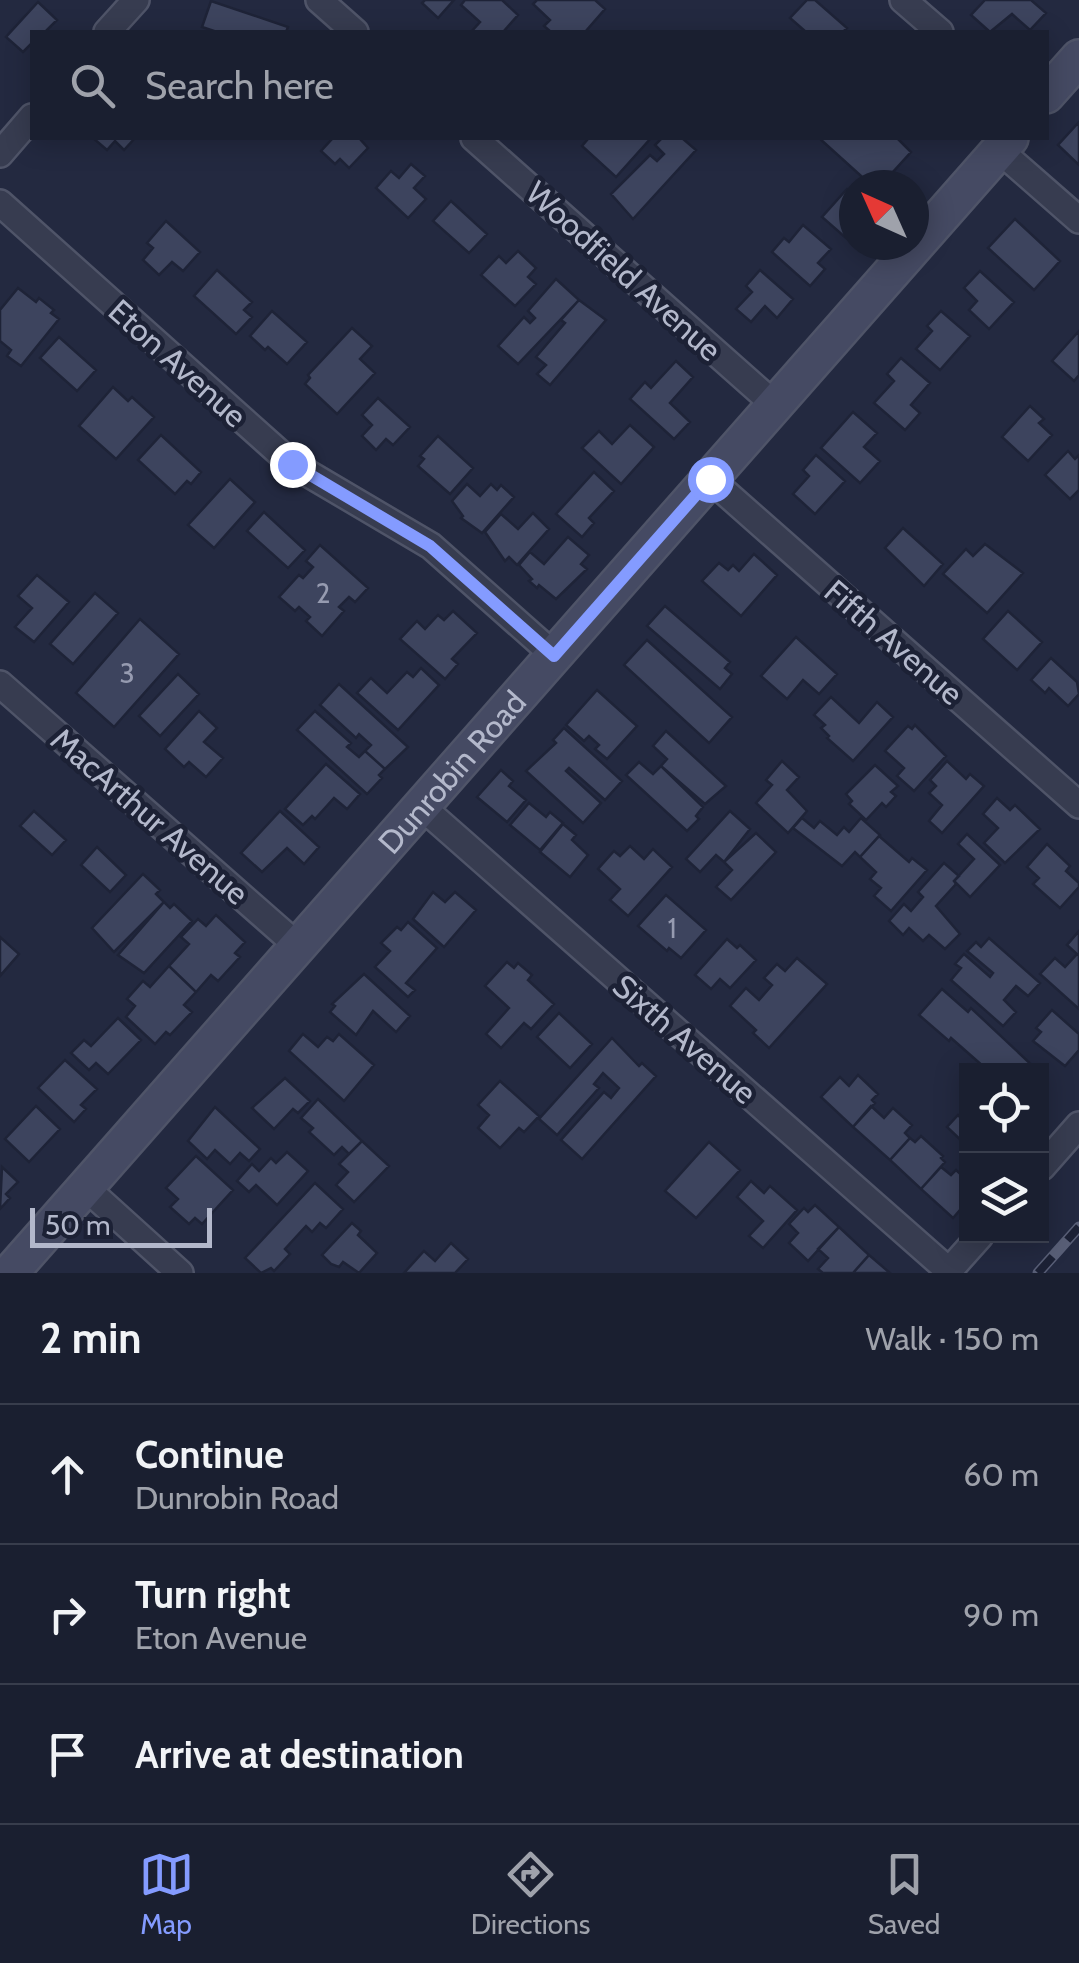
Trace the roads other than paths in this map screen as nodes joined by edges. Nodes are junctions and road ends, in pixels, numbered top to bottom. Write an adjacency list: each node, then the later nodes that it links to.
1 (136, 0): 4 (street)
2 (319, 0): 5 (street)
3 (903, 0): 6 (street)
4 (109, 30)
5 (353, 30)
6 (938, 30)
7 (1079, 58): 8 (street)
8 (1049, 93)
9 (30, 119): 12 (street)
10 (476, 140): 15 (street, Woodfield Avenue)
11 (1004, 144): 14 (street); 15 (street, Dunrobin Road)
12 (0, 154)
13 (0, 203): 17 (street, Eton Avenue)
14 (1079, 220)
15 (775, 404): 16 (street, Dunrobin Road)
16 (710, 479): 17 (street, Dunrobin Road); 19 (street, Fifth Avenue)
17 (554, 656): 20 (street, Dunrobin Road)
18 (0, 684): 21 (street, MacArthur Avenue)
19 (1079, 805)
20 (422, 807): 21 (street, Dunrobin Road); 26 (street, Sixth Avenue)
21 (299, 947): 24 (street, Dunrobin Road)
22 (1079, 1124): 23 (street)
23 (1049, 1158)
24 (86, 1187): 27 (street, Dunrobin Road); 28 (street)
25 (974, 1243): 26 (street)
26 (948, 1272)
27 (10, 1273)
28 (180, 1273)

